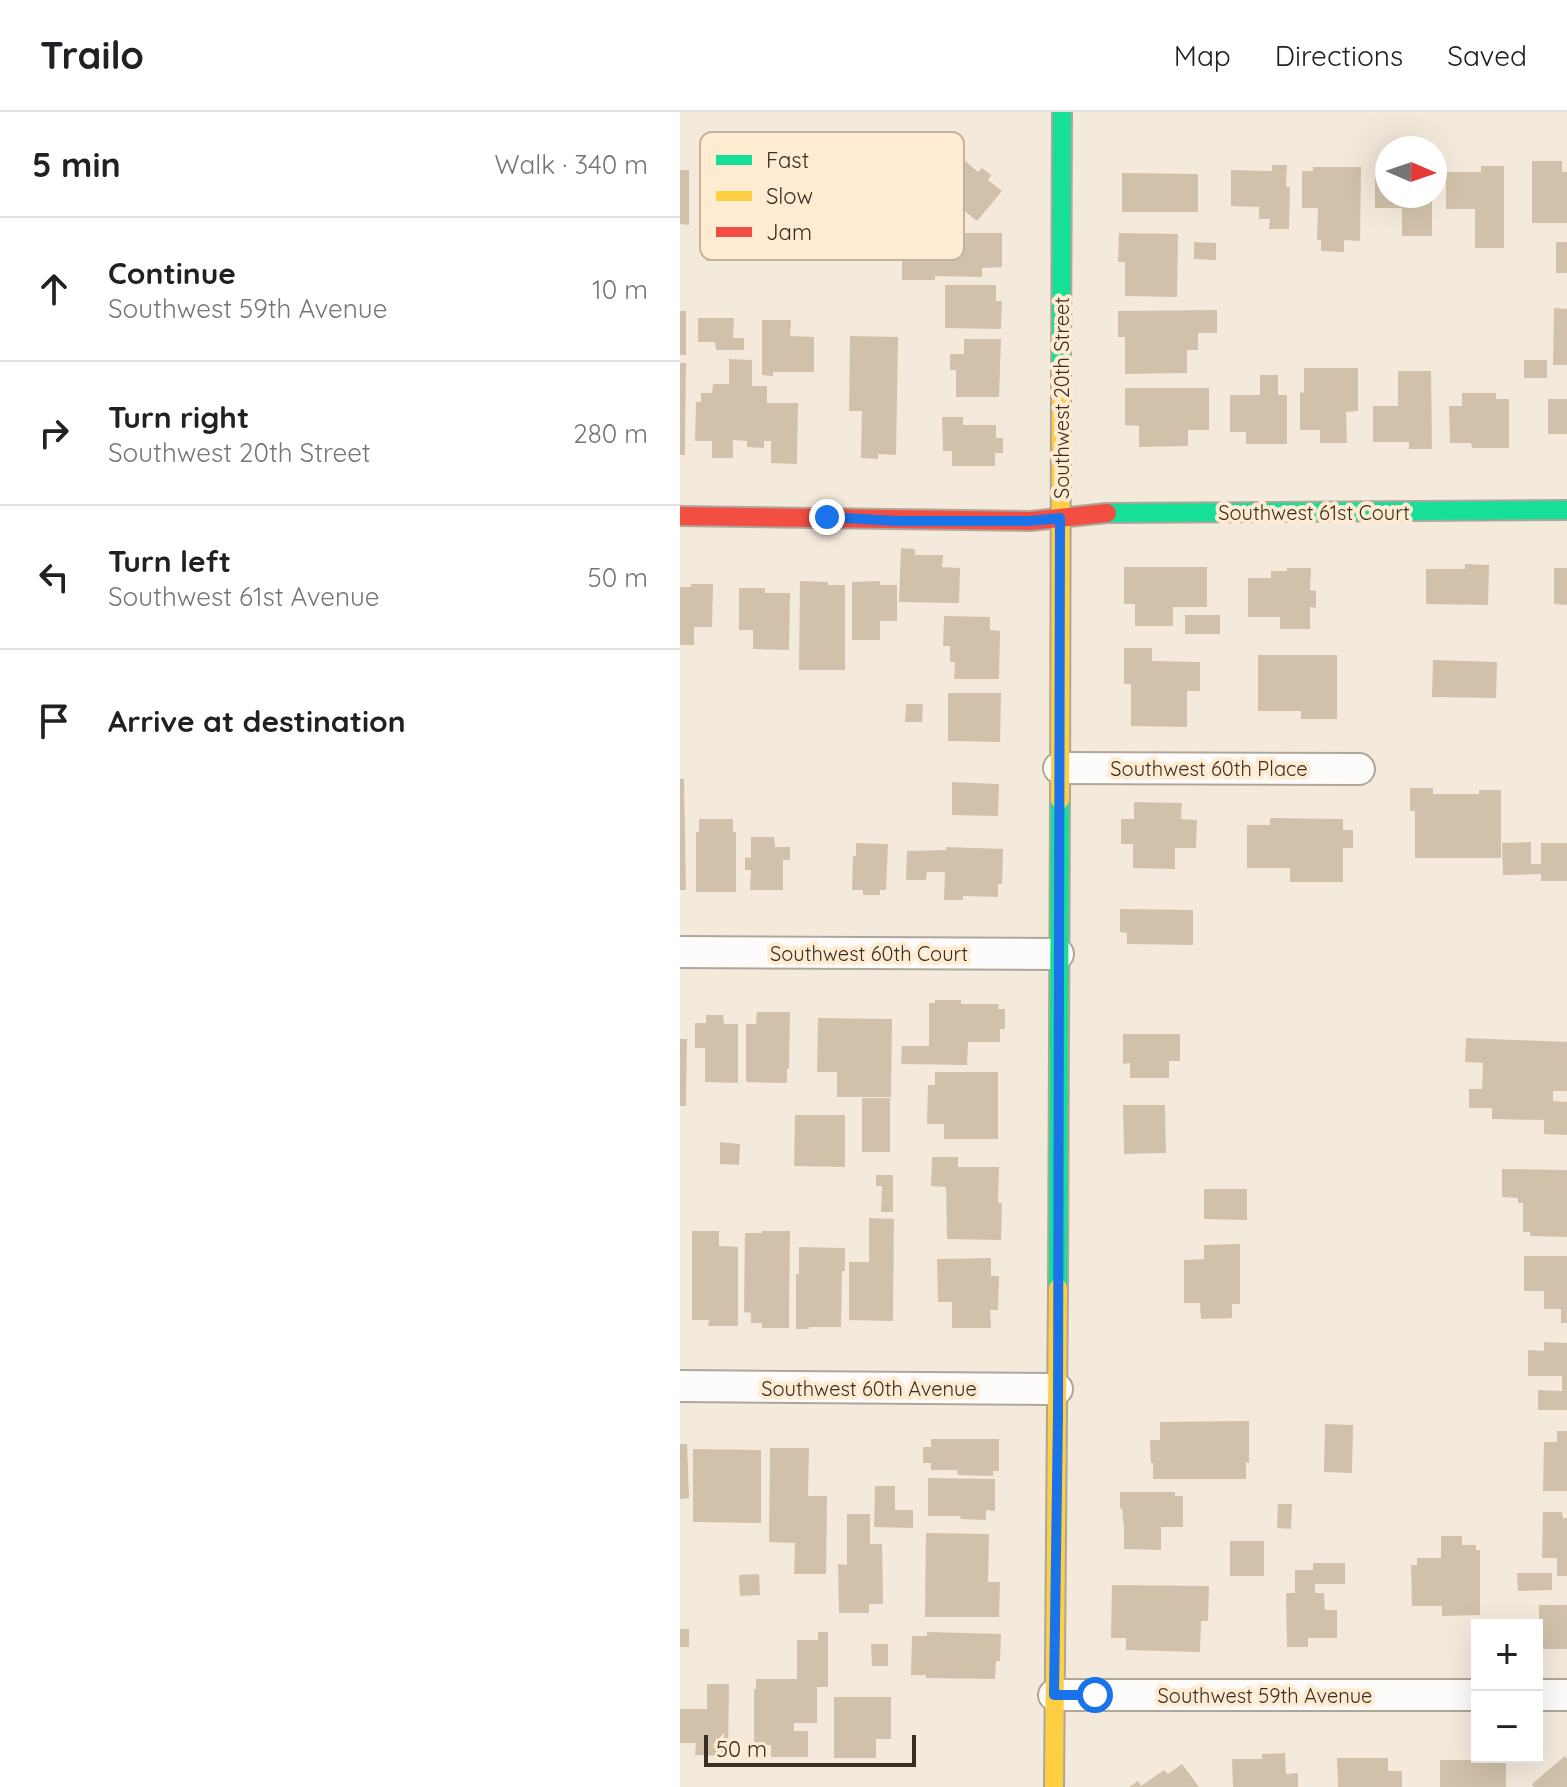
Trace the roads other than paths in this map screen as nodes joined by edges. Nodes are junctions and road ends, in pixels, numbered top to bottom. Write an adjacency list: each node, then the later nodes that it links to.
1 (1062, 112): 4 (street, Southwest 20th Street)
2 (1567, 510): 4 (street, Southwest 61st Court)
3 (680, 516): 4 (street, Southwest 61st Court)
4 (1060, 518): 5 (street, Southwest 20th Street)
5 (1059, 768): 6 (street, Southwest 60th Place); 8 (street, Southwest 20th Street)
6 (1359, 769)
7 (680, 952): 8 (street, Southwest 60th Court)
8 (1058, 954): 10 (street, Southwest 20th Street)
9 (680, 1386): 10 (street, Southwest 60th Avenue)
10 (1057, 1389): 11 (street, Southwest 20th Street)
11 (1054, 1695): 12 (street, Southwest 59th Avenue); 15 (street, Southwest 20th Street)
12 (1471, 1695)
13 (1543, 1695): 14 (street)
14 (1567, 1695)
15 (1054, 1787)

